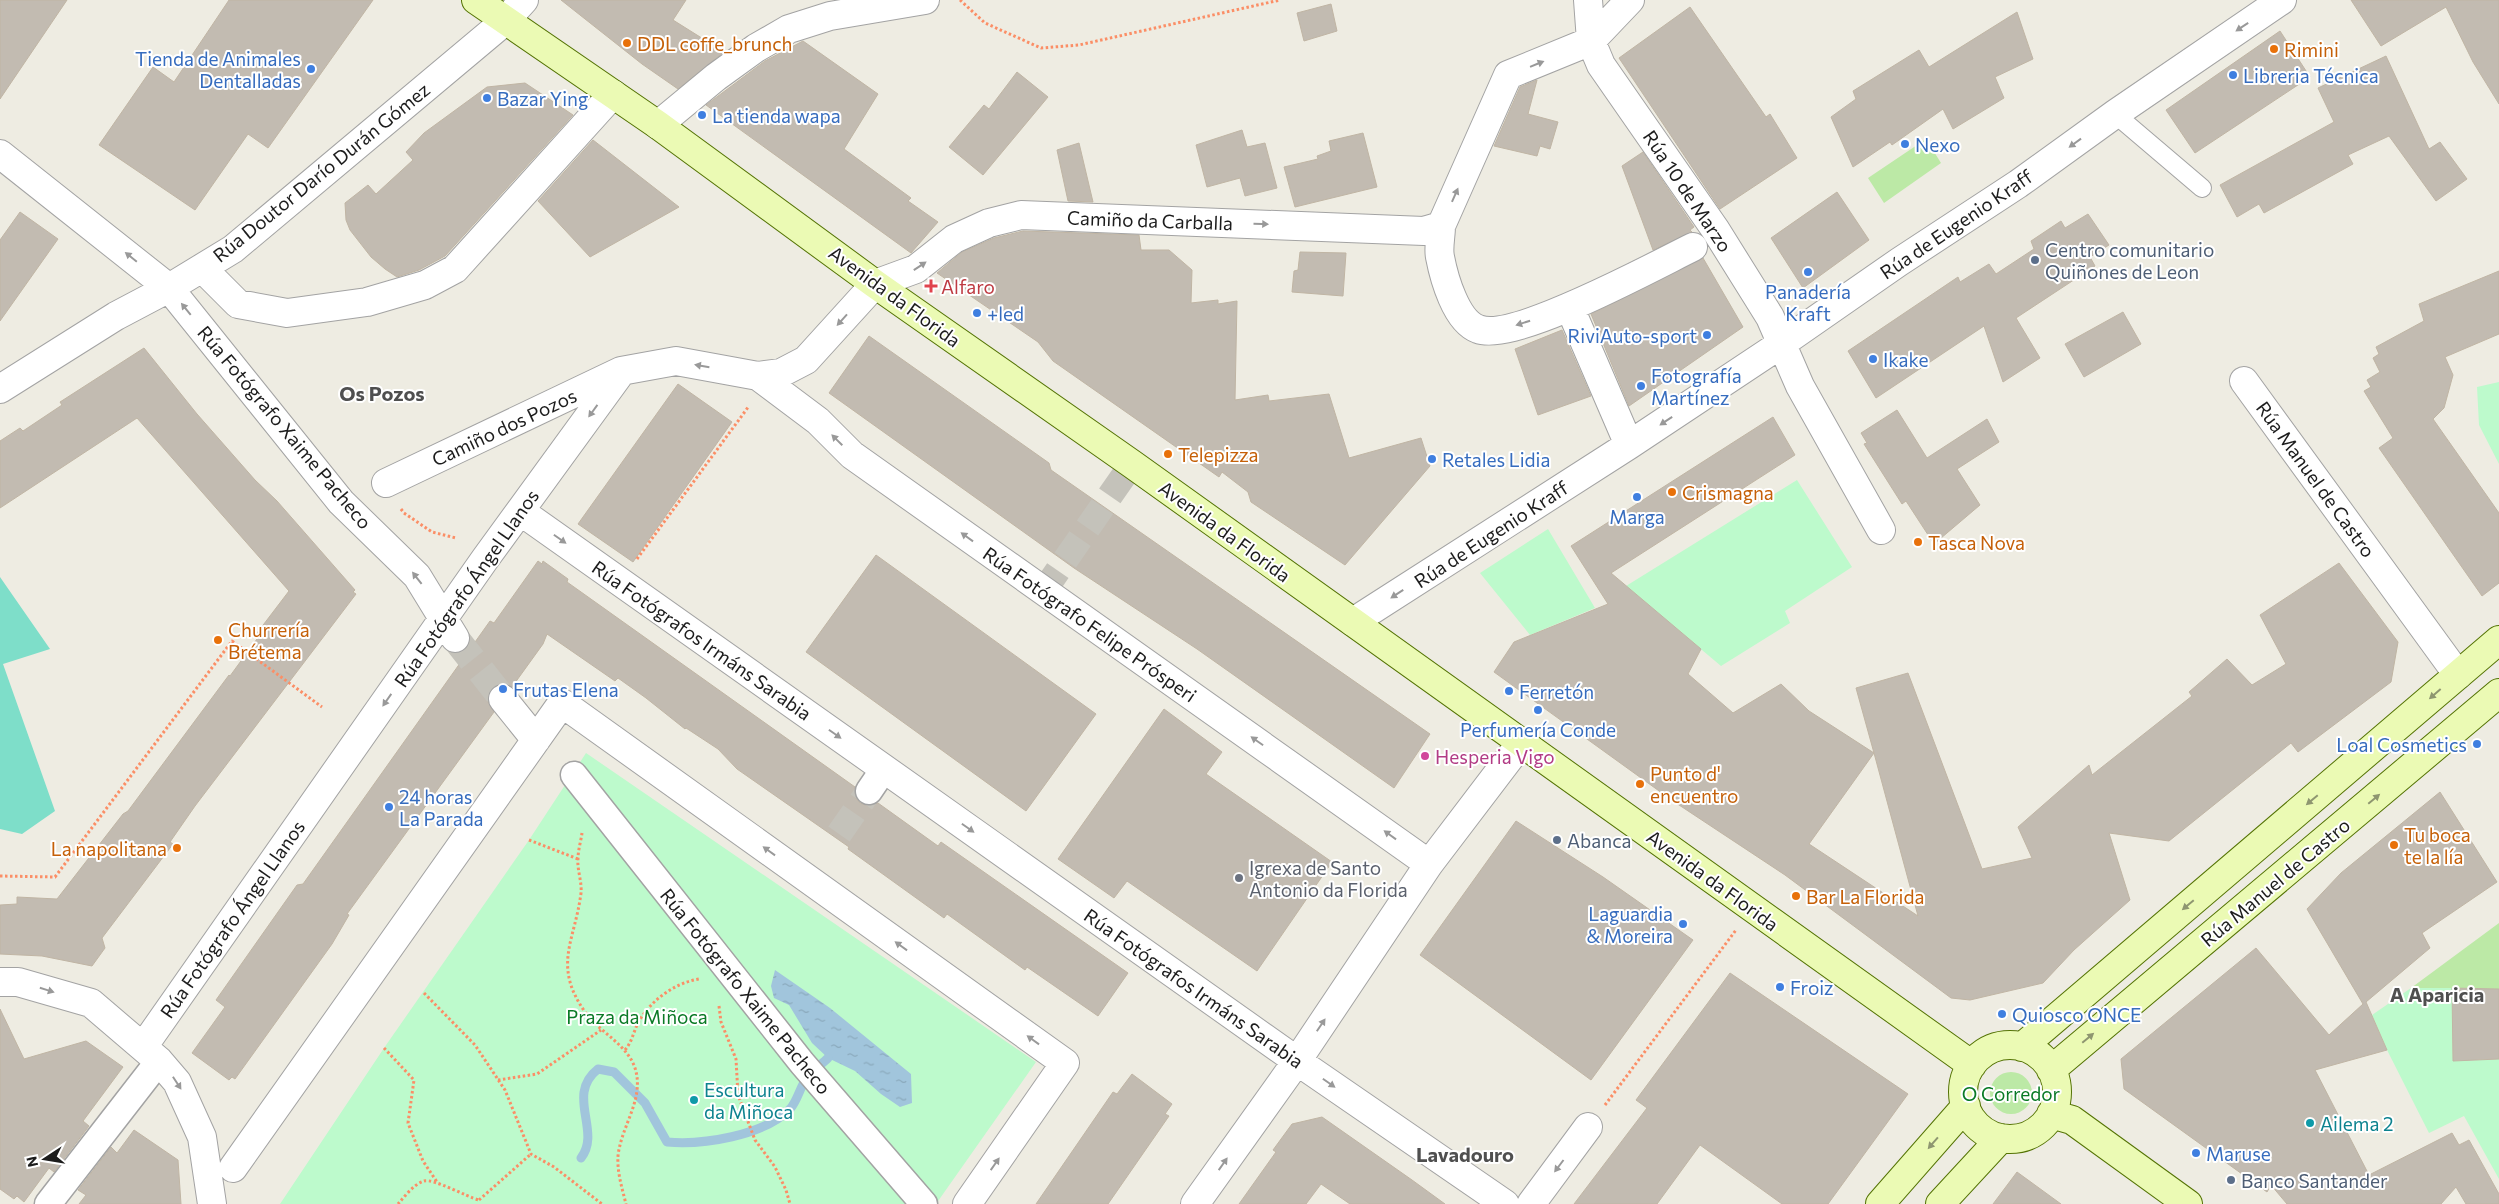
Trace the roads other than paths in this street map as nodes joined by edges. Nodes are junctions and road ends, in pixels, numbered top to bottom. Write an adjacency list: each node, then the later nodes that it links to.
1 (476, 0): 8 (main road, Avenida da Florida)
2 (524, 0): 8 (street, Rúa Doutor Darío Durán Gómez)
3 (925, 0): 7 (street)
4 (1588, 0): 9 (street)
5 (1630, 0): 9 (street)
6 (2282, 0): 11 (street, Rúa de Eugenio Kraff, one-way to 11)
7 (827, 8): 12 (street)
8 (505, 21): 10 (main road, Avenida da Florida); 17 (street, Rúa Doutor Darío Durán Gómez)
9 (1591, 41): 15 (street, one-way to 9); 21 (street, Rúa 10 de Marzo)
10 (613, 94): 12 (main road, Avenida da Florida); 17 (street)
11 (2115, 114): 14 (lane); 21 (street, Rúa de Eugenio Kraff, one-way to 21)
12 (658, 124): 18 (main road, Avenida da Florida)
13 (3, 162): 19 (street, Rúa Fotógrafo Xaime Pacheco, one-way to 13)
14 (2202, 188)
15 (1441, 226): 18 (street, Camiño da Carballa, one-way to 15); 20 (street, one-way to 15)
16 (1693, 247): 20 (street)
17 (202, 268): 19 (street, Rúa Doutor Darío Durán Gómez)
18 (875, 284): 23 (street, one-way to 23); 30 (main road, Avenida da Florida)
19 (169, 288): 25 (street, Rúa Doutor Darío Durán Gómez); 31 (street, Rúa Fotógrafo Xaime Pacheco, one-way to 19)
20 (1570, 308): 26 (street)
21 (1781, 344): 26 (street, Rúa de Eugenio Kraff, one-way to 26); 29 (street, Rúa 10 de Marzo)
22 (621, 371): 23 (street, one-way to 22); 27 (street, Camiño dos Pozos); 28 (street, Rúa Fotógrafo Ángel Llanos, one-way to 28)
23 (758, 376): 41 (street, Rúa Fotógrafo Felipe Prósperi, one-way to 23)
24 (2244, 381): 33 (street, Rúa Manuel de Castro)
25 (0, 389)
26 (1629, 445): 30 (street, Rúa de Eugenio Kraff, one-way to 30)
27 (386, 483)
28 (520, 512): 31 (street, Rúa Fotógrafo Ángel Llanos); 38 (street, Rúa Fotógrafos Irmáns Sarabia, one-way to 38)
29 (1882, 530)
30 (1353, 622): 37 (main road, Avenida da Florida)
31 (450, 628): 44 (street, Rúa Fotógrafo Ángel Llanos, one-way to 44)
32 (2499, 640): 33 (main road, Rúa Manuel de Castro)
33 (2458, 675): 43 (main road, Rúa Manuel de Castro, one-way to 43)
34 (2499, 694): 47 (main road, Rúa Manuel de Castro, one-way to 34)
35 (503, 699): 36 (street)
36 (536, 740): 52 (street); 56 (street, one-way to 36)
37 (1521, 743): 41 (street); 46 (main road, Avenida da Florida)
38 (884, 769): 40 (street); 45 (street, Rúa Fotógrafos Irmáns Sarabia, one-way to 45)
39 (574, 775): 55 (street, Rúa Fotógrafo Xaime Pacheco)
40 (869, 791)
41 (1429, 864): 45 (street, one-way to 41)
42 (0, 982): 44 (street, one-way to 44)
43 (2022, 1047): 46 (main road); 47 (main road)
44 (151, 1054): 53 (street); 54 (street, one-way to 54)
45 (1297, 1061): 57 (street, one-way to 45); 58 (street, Rúa Fotógrafos Irmáns Sarabia, one-way to 58)
46 (1972, 1065): 48 (main road)
47 (2051, 1070): 49 (main road)
48 (1966, 1106): 51 (main road); 60 (main road, one-way to 60)
49 (2051, 1114): 51 (main road); 62 (main road)
50 (1588, 1127): 59 (street, one-way to 59)
51 (2001, 1138): 61 (main road)
52 (233, 1168)
53 (48, 1204)
54 (212, 1204)
55 (924, 1204)
56 (966, 1204)
57 (1195, 1204)
58 (1505, 1204)
59 (1531, 1204)
60 (1880, 1204)
61 (1940, 1204)
62 (2188, 1204)

